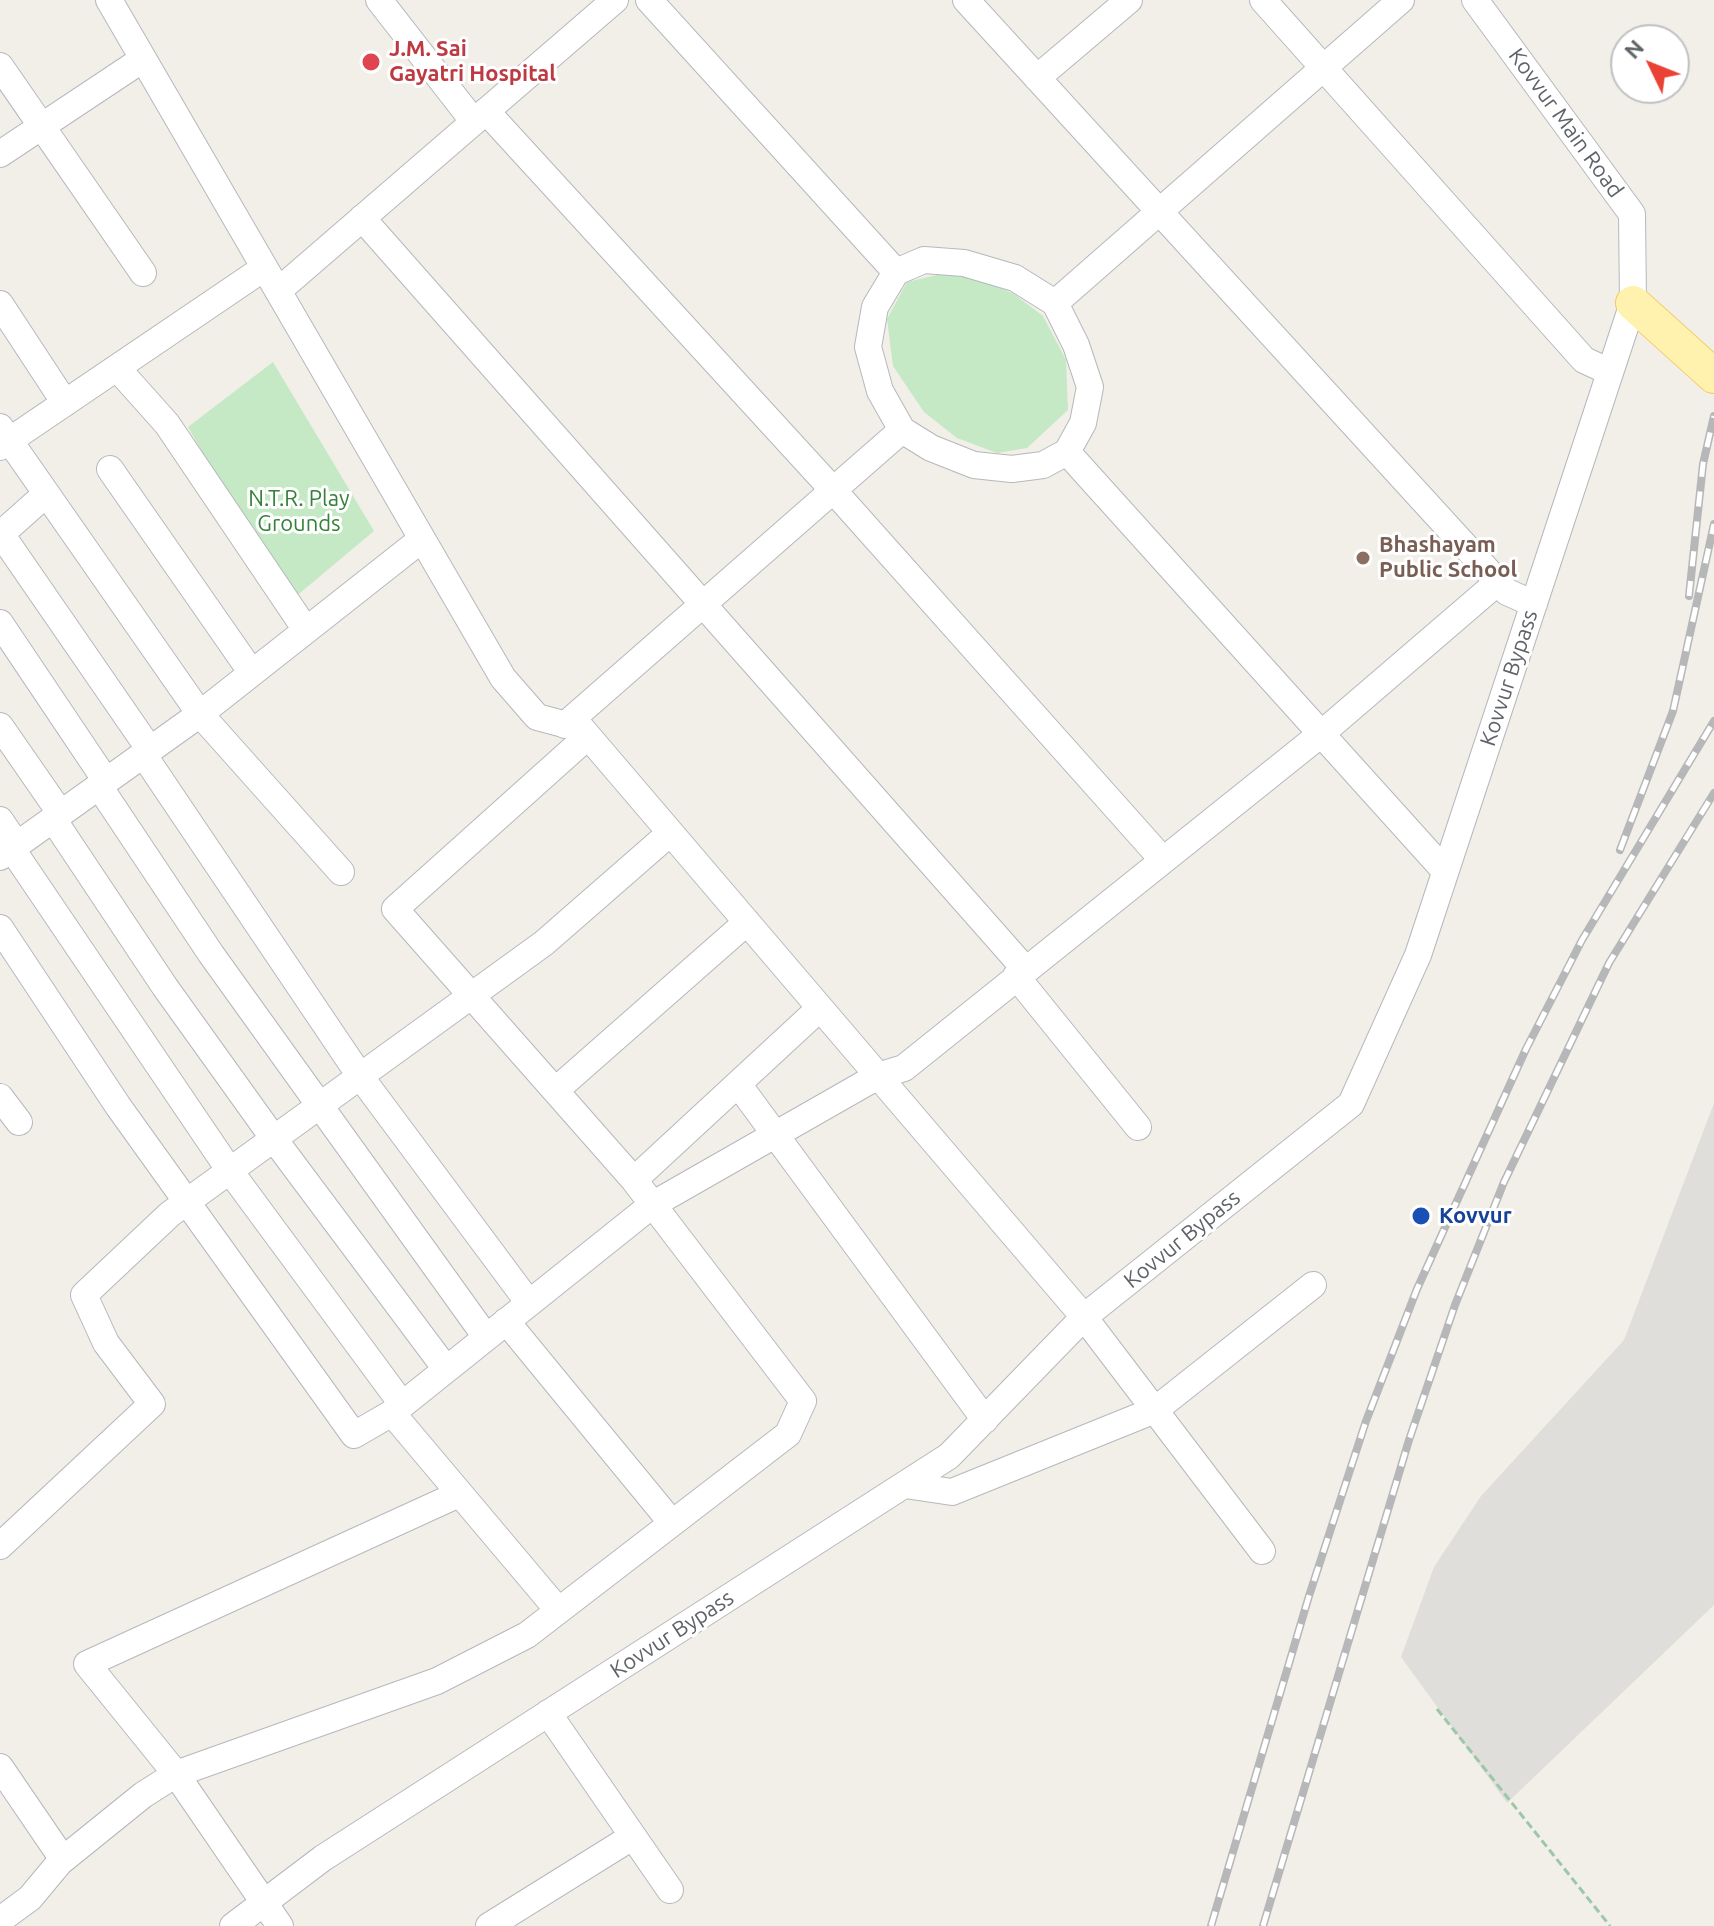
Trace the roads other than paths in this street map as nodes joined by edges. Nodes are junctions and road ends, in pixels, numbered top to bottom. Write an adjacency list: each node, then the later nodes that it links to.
1 (109, 0): 10 (street)
2 (379, 0): 14 (street)
3 (615, 0): 14 (street)
4 (649, 0): 20 (street)
5 (966, 0): 13 (street)
6 (1129, 0): 13 (street)
7 (1263, 0): 12 (street)
8 (1401, 0): 12 (street)
9 (1475, 0): 24 (street, Kovvur Main Road)
10 (143, 59): 15 (street); 19 (street)
11 (0, 66): 15 (street)
12 (1324, 71): 17 (street); 27 (street)
13 (1037, 78): 17 (street)
14 (480, 116): 18 (street); 34 (street)
15 (40, 128): 16 (street); 21 (street)
16 (0, 154)
17 (1159, 212): 23 (street); 38 (street)
18 (362, 218): 22 (street); 40 (street)
19 (264, 268): 22 (street); 26 (street)
20 (896, 272): 23 (street); 30 (street)
21 (143, 273)
22 (278, 291): 37 (street)
23 (1055, 303): 32 (street)
24 (1633, 303): 27 (street, Kovvur Bypass); 28 (main road)
25 (0, 304): 29 (street)
26 (117, 368): 29 (street); 42 (street)
27 (1610, 372): 39 (street, Kovvur Bypass)
28 (1714, 376)
29 (65, 403): 31 (street)
30 (902, 430): 32 (street); 34 (street)
31 (3, 438): 35 (street)
32 (1067, 452): 47 (street)
33 (110, 469): 43 (street)
34 (833, 490): 40 (street); 54 (street)
35 (46, 494): 36 (street); 44 (street)
36 (1, 534): 48 (street)
37 (422, 539): 42 (street); 46 (street)
38 (1498, 582): 39 (street); 47 (street)
39 (1534, 604): 55 (street, Kovvur Bypass)
40 (702, 605): 46 (street); 59 (street)
41 (0, 623): 49 (street)
42 (306, 630): 43 (street)
43 (252, 673): 44 (street)
44 (200, 714): 48 (street); 56 (street)
45 (0, 726): 50 (street)
46 (576, 730): 52 (street); 60 (street)
47 (1321, 734): 54 (street); 55 (street)
48 (146, 752): 49 (street); 62 (street)
49 (102, 784): 50 (street); 67 (street)
50 (57, 816): 53 (street); 71 (street)
51 (0, 820): 53 (street)
52 (670, 833): 57 (street); 60 (street)
53 (10, 850): 72 (street)
54 (1163, 860): 59 (street)
55 (1445, 871): 78 (street, Kovvur Bypass)
56 (341, 872)
57 (747, 922): 61 (street); 65 (street)
58 (0, 928): 74 (street)
59 (1020, 973): 63 (street); 69 (street)
60 (473, 995): 62 (street); 65 (street)
61 (820, 1008): 63 (street); 64 (street)
62 (360, 1076): 67 (street); 77 (street)
63 (878, 1076): 70 (street); 78 (street)
64 (738, 1084): 70 (street); 73 (street)
65 (556, 1090): 73 (street)
66 (0, 1097): 68 (street)
67 (319, 1106): 71 (street); 79 (street)
68 (19, 1122)
69 (1138, 1127)
70 (775, 1135): 75 (street); 83 (street)
71 (274, 1139): 72 (street); 80 (street)
72 (230, 1171): 74 (street); 81 (street)
73 (634, 1180): 75 (street)
74 (185, 1203): 81 (street); 87 (street)
75 (652, 1205): 77 (street); 86 (street)
76 (1313, 1285): 82 (street)
77 (529, 1303): 79 (street)
78 (1084, 1317): 82 (street); 83 (street, Kovvur Bypass)
79 (496, 1329): 80 (street); 86 (street)
80 (446, 1369): 81 (street)
81 (397, 1408): 85 (street)
82 (1155, 1410): 84 (street); 88 (street)
83 (985, 1420): 84 (street, Kovvur Bypass)
84 (905, 1485): 90 (street, Kovvur Bypass)
85 (459, 1494): 89 (street); 92 (street)
86 (672, 1523): 89 (street)
87 (0, 1546)
88 (1262, 1551)
89 (558, 1610): 92 (street)
90 (548, 1713): 93 (street); 96 (street, Kovvur Bypass)
91 (0, 1767): 94 (street)
92 (176, 1774): 94 (street); 96 (street)
93 (632, 1837): 95 (street); 100 (street)
94 (60, 1862): 97 (street)
95 (670, 1890)
96 (264, 1904): 98 (street, Kovvur Bypass); 99 (street)
97 (0, 1920)
98 (233, 1926)
99 (280, 1926)
100 (489, 1926)

